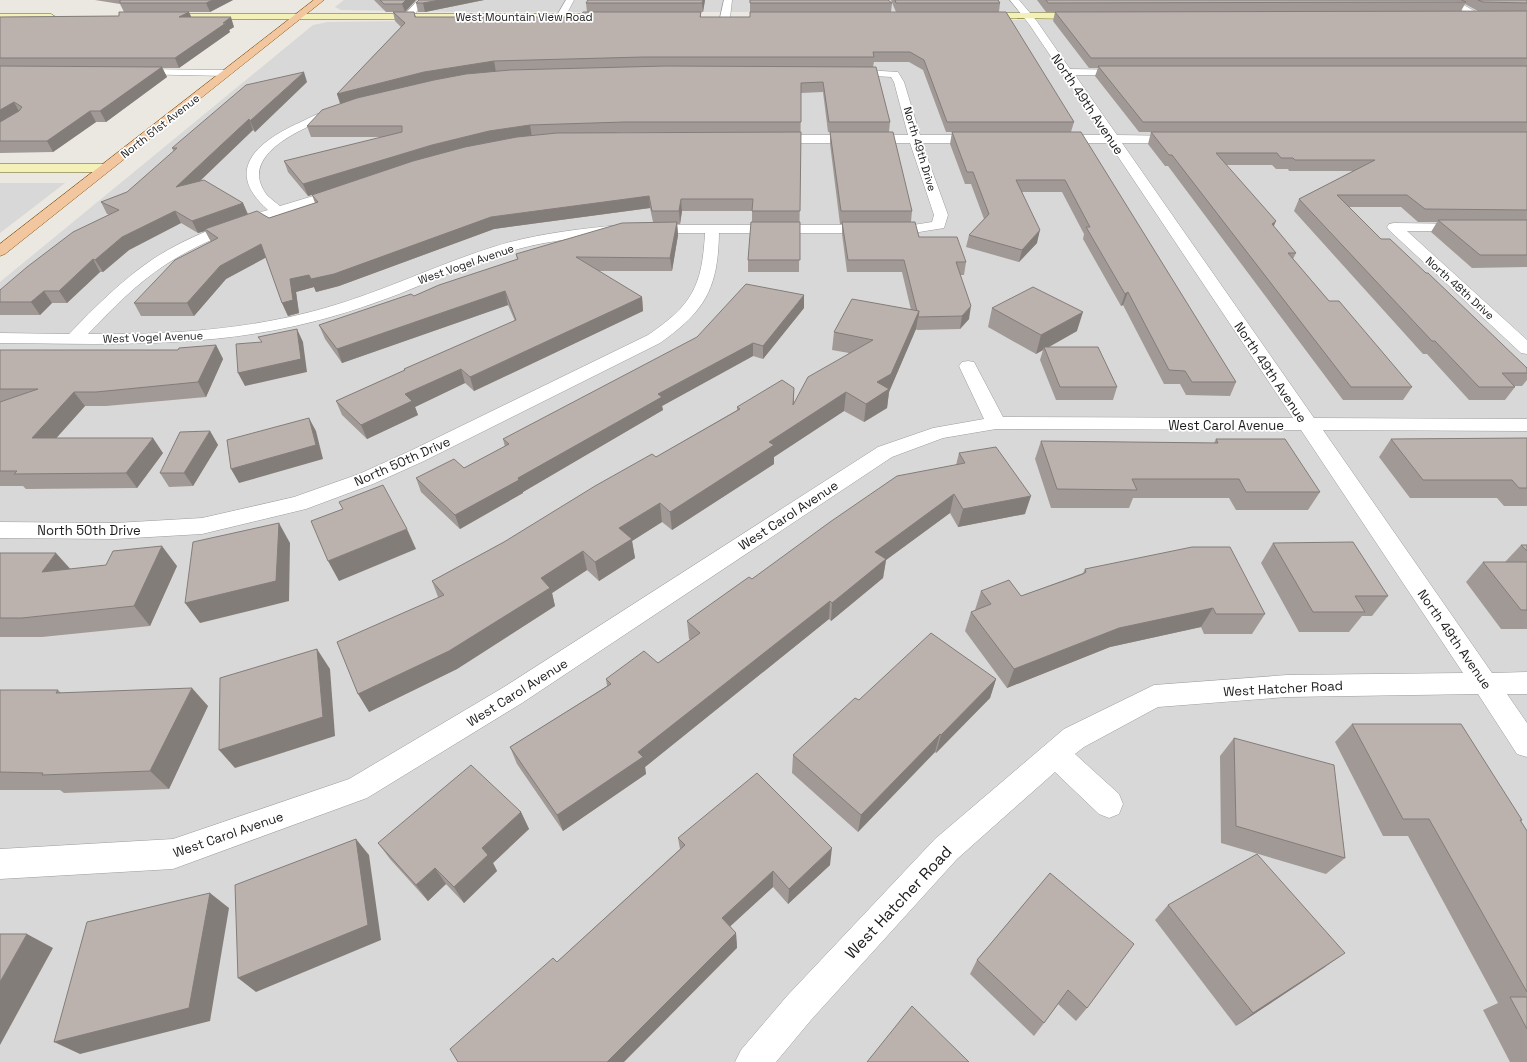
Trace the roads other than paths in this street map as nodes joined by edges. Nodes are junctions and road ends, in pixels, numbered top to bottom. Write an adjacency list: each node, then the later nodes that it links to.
1 (320, 0): 14 (main road, North 51st Avenue)
2 (423, 0): 15 (street)
3 (570, 0): 16 (street)
4 (728, 0): 18 (street)
5 (1014, 0): 9 (street, North 49th Avenue)
6 (1448, 0): 11 (street)
7 (60, 16): 12 (street)
8 (972, 16): 9 (street)
9 (1028, 16): 10 (street); 22 (street, North 49th Avenue)
10 (1091, 16)
11 (1454, 16)
12 (0, 17)
13 (152, 17): 14 (street, West Mountain View Road)
14 (299, 17): 15 (street, West Mountain View Road); 20 (main road, North 51st Avenue)
15 (407, 17): 16 (street, West Mountain View Road)
16 (561, 17): 17 (street, West Mountain View Road)
17 (623, 17)
18 (726, 18)
19 (126, 72): 20 (street)
20 (227, 72): 34 (main road, North 51st Avenue)
21 (833, 72): 28 (street, North 49th Drive)
22 (1066, 72): 23 (street); 31 (street, North 49th Avenue)
23 (1138, 72)
24 (352, 107): 26 (street)
25 (313, 108): 26 (street)
26 (329, 114): 38 (street)
27 (758, 139): 28 (street)
28 (915, 139): 29 (street); 39 (street, North 49th Drive)
29 (994, 139)
30 (1041, 139): 31 (street)
31 (1112, 139): 32 (street); 48 (street, North 49th Avenue)
32 (1192, 139)
33 (0, 168): 34 (street)
34 (106, 168): 36 (main road, North 51st Avenue)
35 (0, 180): 36 (street)
36 (91, 180): 42 (main road, North 51st Avenue)
37 (353, 187): 38 (street)
38 (278, 212): 44 (street)
39 (939, 225): 41 (street, West Vogel Avenue)
40 (1480, 227): 45 (street, North 48th Drive)
41 (712, 228): 44 (street, West Vogel Avenue); 50 (street, North 50th Drive)
42 (0, 252)
43 (0, 338): 44 (street, West Vogel Avenue)
44 (74, 338)
45 (1527, 349)
46 (968, 366): 47 (street)
47 (996, 423): 48 (street, West Carol Avenue); 56 (street, West Carol Avenue)
48 (1307, 425): 49 (street, West Carol Avenue); 51 (street, North 49th Avenue)
49 (1527, 425)
50 (0, 530)
51 (1486, 683): 52 (street, West Hatcher Road); 53 (street, North 49th Avenue); 54 (street, West Hatcher Road)
52 (1527, 683)
53 (1527, 745)
54 (1056, 754): 55 (street); 57 (street, West Hatcher Road)
55 (1109, 804)
56 (0, 864)
57 (753, 1062)

